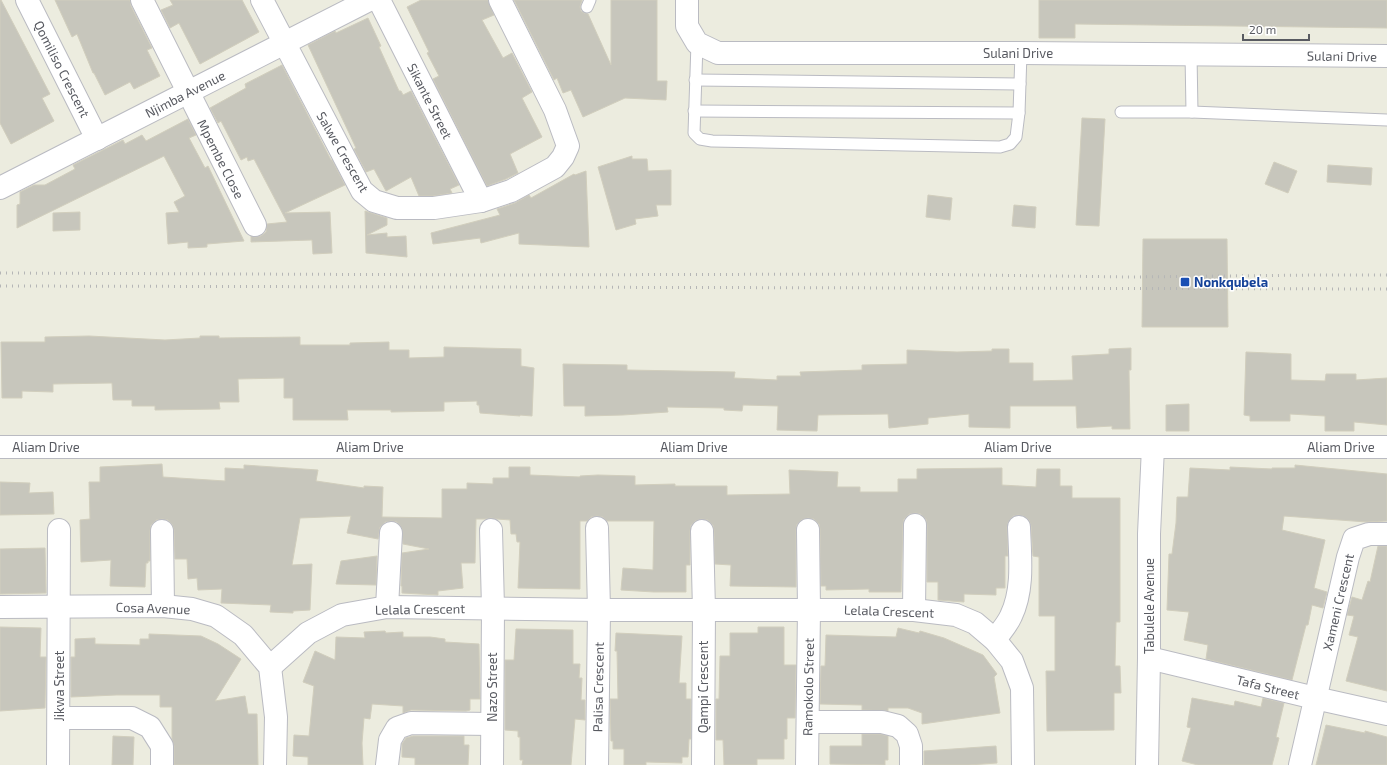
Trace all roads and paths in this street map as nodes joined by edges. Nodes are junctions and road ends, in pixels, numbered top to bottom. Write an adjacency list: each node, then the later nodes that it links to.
1 (27, 0): 21 (street, Qomiliso Crescent)
2 (142, 0): 15 (street)
3 (262, 0): 9 (street, Salwe Crescent)
4 (369, 0): 9 (street, Njimba Avenue)
5 (379, 0): 23 (street, Sikante Street)
6 (500, 0): 23 (street, Salwe Crescent)
7 (687, 0): 8 (street)
8 (696, 43): 10 (street, Sulani Drive); 13 (lane)
9 (284, 44): 15 (street, Njimba Avenue); 23 (street, Salwe Crescent)
10 (1021, 53): 11 (street, Sulani Drive); 14 (lane)
11 (1191, 54): 12 (street, Sulani Drive); 18 (lane)
12 (1387, 56)
13 (695, 80): 14 (lane); 16 (lane)
14 (1020, 84): 19 (lane)
15 (188, 92): 21 (street, Njimba Avenue); 24 (street, Mpembe Close)
16 (694, 111): 19 (lane); 19 (lane)
17 (1121, 112): 18 (lane)
18 (1192, 112): 20 (lane)
19 (1019, 113)
20 (1387, 120)
21 (97, 139): 22 (street, Njimba Avenue)
22 (2, 183)
23 (481, 201)
24 (255, 225)
25 (0, 447): 26 (street, Aliam Drive)
26 (1153, 447): 27 (street, Aliam Drive); 48 (street, Tabulele Avenue)
27 (1387, 448)
28 (915, 525): 46 (street)
29 (1019, 527): 47 (street)
30 (598, 528): 44 (street)
31 (59, 530): 38 (street)
32 (491, 530): 42 (street)
33 (808, 530): 43 (street)
34 (162, 531): 39 (street)
35 (702, 531): 45 (street)
36 (391, 533): 41 (street)
37 (1387, 534): 50 (street, Xameni Crescent)
38 (59, 606): 39 (street, Cosa Avenue); 40 (street, Cosa Avenue); 52 (street, Jikwa Street)
39 (163, 606): 49 (street, Cosa Avenue)
40 (0, 607)
41 (387, 607): 42 (street, Lelala Crescent); 49 (street, Lelala Crescent)
42 (492, 608): 44 (street, Lelala Crescent); 54 (street, Nazo Street)
43 (809, 609): 45 (street, Lelala Crescent); 46 (street, Lelala Crescent); 53 (street, Ramokolo Street)
44 (599, 610): 45 (street, Lelala Crescent); 60 (street, Palisa Crescent)
45 (704, 610): 61 (street, Qampi Crescent)
46 (914, 610): 47 (street, Lelala Crescent)
47 (995, 640): 64 (street, Lelala Crescent)
48 (1149, 658): 50 (street, Tafa Street); 65 (street, Tabulele Avenue)
49 (270, 667): 57 (street)
50 (1315, 698): 51 (street, Tafa Street); 66 (street)
51 (1387, 714)
52 (59, 718): 55 (street, Jikwa Street); 56 (street)
53 (808, 722): 62 (street, Ramokolo Street); 63 (street)
54 (492, 724): 58 (street); 59 (street, Nazo Street)
55 (58, 765)
56 (162, 765)
57 (276, 765)
58 (387, 765)
59 (492, 765)
60 (597, 765)
61 (703, 765)
62 (807, 765)
63 (911, 765)
64 (1023, 765)
65 (1146, 765)
66 (1300, 765)

